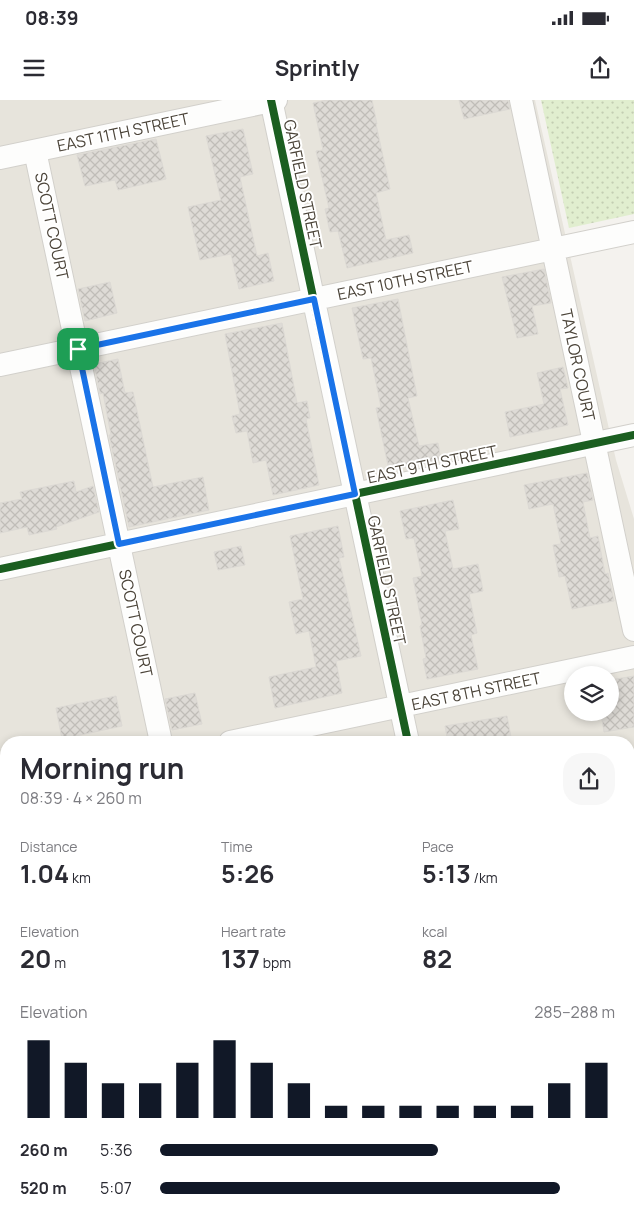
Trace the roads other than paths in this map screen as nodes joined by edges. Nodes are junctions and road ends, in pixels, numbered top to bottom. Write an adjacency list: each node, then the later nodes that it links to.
1 (273, 100): 3 (street, EAST 11TH STREET); 7 (street, GARFIELD STREET)
2 (521, 100): 6 (street, TAYLOR COURT)
3 (35, 150): 4 (street, EAST 11TH STREET); 8 (street, SCOTT COURT)
4 (0, 158)
5 (634, 232): 6 (street, EAST 10TH STREET)
6 (553, 249): 7 (street, EAST 10TH STREET); 11 (street, TAYLOR COURT)
7 (314, 299): 8 (street, EAST 10TH STREET); 12 (street, GARFIELD STREET)
8 (78, 349): 9 (street, EAST 10TH STREET); 13 (street, SCOTT COURT)
9 (0, 366)
10 (634, 436): 11 (street, EAST 9TH STREET)
11 (594, 444): 12 (street, EAST 9TH STREET); 15 (street, TAYLOR COURT)
12 (355, 494): 13 (street, EAST 9TH STREET); 17 (street, GARFIELD STREET)
13 (119, 544): 14 (street, EAST 9TH STREET); 18 (street, SCOTT COURT)
14 (0, 569)
15 (634, 630)
16 (634, 657): 17 (street, EAST 8TH STREET)
17 (400, 707): 19 (street, EAST 8TH STREET); 20 (street, GARFIELD STREET)
18 (160, 736)
19 (259, 736)
20 (407, 736)

